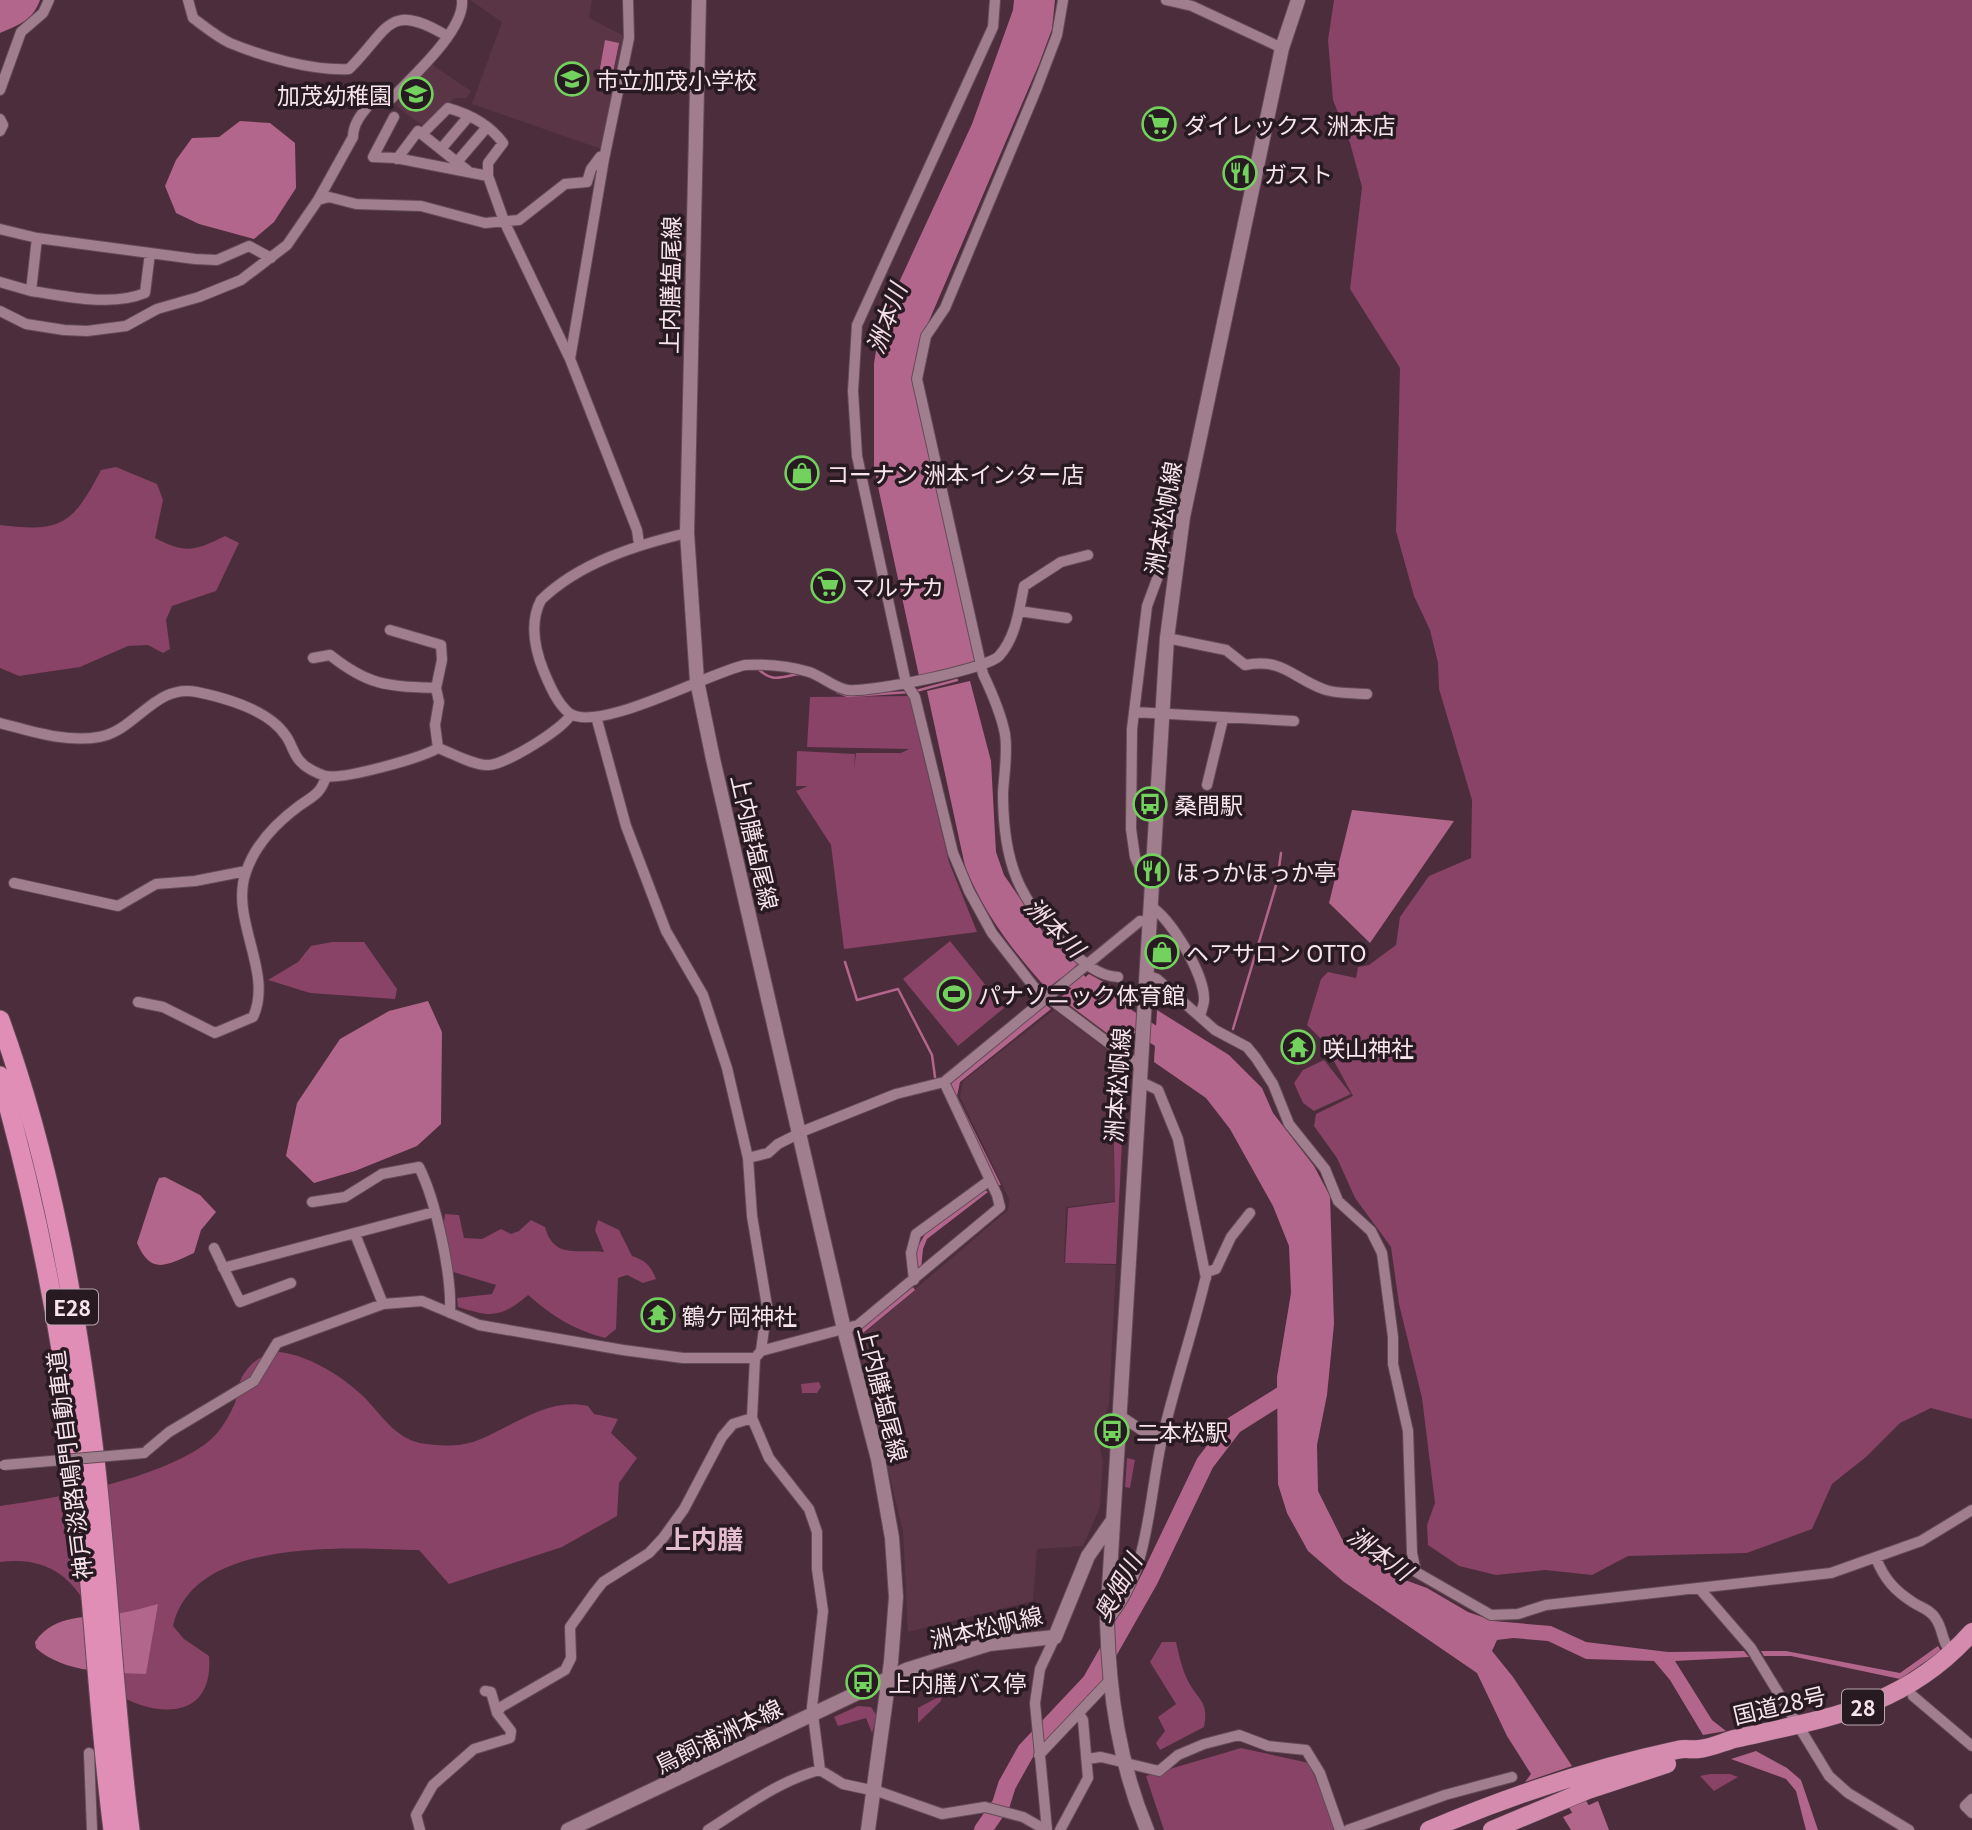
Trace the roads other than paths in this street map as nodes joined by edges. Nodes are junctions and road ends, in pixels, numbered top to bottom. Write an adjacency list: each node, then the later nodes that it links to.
1 (49, 0): 12 (street)
2 (188, 0): 10 (street)
3 (461, 0): 10 (street)
4 (628, 0): 21 (street)
5 (699, 0): 35 (main road, 上内膳塩尾線)
6 (995, 0): 46 (street)
7 (1063, 0): 44 (street)
8 (1166, 0): 11 (street)
9 (1298, 0): 11 (main road, 洲本松帆線)
10 (447, 36): 25 (street)
11 (1282, 48): 38 (main road, 洲本松帆線)
12 (0, 90)
13 (469, 116): 16 (street); 18 (street); 19 (street)
14 (394, 117): 20 (street)
15 (0, 119): 17 (street)
16 (487, 127): 22 (street); 24 (street)
17 (0, 131)
18 (423, 133): 19 (street); 20 (street)
19 (441, 149): 22 (street)
20 (397, 159): 23 (street)
21 (604, 159): 26 (street); 34 (street)
22 (457, 162): 23 (street)
23 (470, 173): 24 (street)
24 (488, 176): 26 (street)
25 (318, 200): 26 (street); 30 (street)
26 (504, 221): 34 (street)
27 (0, 229): 28 (street)
28 (37, 238): 29 (street); 32 (street)
29 (150, 253): 30 (street); 32 (street)
30 (271, 258): 33 (street)
31 (0, 282): 32 (street)
32 (31, 291)
33 (0, 311)
34 (570, 359): 36 (street)
35 (687, 533): 36 (street); 45 (main road, 上内膳塩尾線)
36 (639, 544): 50 (street)
37 (1088, 555): 39 (street)
38 (1176, 558): 42 (main road, 洲本松帆線); 49 (street)
39 (1019, 611): 40 (street); 44 (street)
40 (1067, 618)
41 (390, 630): 47 (street)
42 (1167, 638): 48 (street); 51 (main road, 洲本松帆線)
43 (313, 658): 47 (street)
44 (980, 665): 46 (street); 64 (street)
45 (697, 681): 46 (street); 53 (street); 75 (main road, 上内膳塩尾線)
46 (912, 687): 67 (street)
47 (436, 688): 56 (street)
48 (1367, 694)
49 (1134, 712): 51 (street); 60 (street)
50 (571, 714): 53 (street); 56 (street)
51 (1162, 714): 52 (street); 60 (main road, 洲本松帆線)
52 (1223, 719): 54 (street); 58 (street)
53 (597, 720): 76 (street)
54 (1294, 721)
55 (0, 723): 57 (street)
56 (438, 748): 57 (street)
57 (326, 776): 59 (street)
58 (1207, 785)
59 (246, 871): 61 (street); 68 (street)
60 (1152, 880): 62 (main road, 洲本松帆線)
61 (15, 883)
62 (1150, 906): 63 (main road, 洲本松帆線); 69 (street)
63 (1150, 922): 64 (street); 66 (main road, 洲本松帆線)
64 (1087, 967): 65 (street); 67 (street)
65 (1118, 977)
66 (1146, 980): 69 (street); 71 (main road, 洲本松帆線)
67 (1050, 998): 71 (street); 74 (street)
68 (138, 1002)
69 (1200, 1016): 98 (street)
70 (0, 1020): 99 (highway, 神戸淡路鳴門自動車道 / E28)
71 (1137, 1061): 73 (main road, 洲本松帆線)
72 (0, 1076): 99 (highway, 神戸淡路鳴門自動車道 / E28)
73 (1139, 1081): 84 (street); 91 (main road, 洲本松帆線)
74 (944, 1082): 75 (street); 77 (street)
75 (800, 1135): 76 (street); 89 (main road, 上内膳塩尾線)
76 (748, 1158): 90 (street)
77 (990, 1180): 85 (street); 85 (street)
78 (312, 1202): 79 (street)
79 (434, 1212): 81 (street); 88 (street)
80 (1250, 1213): 84 (street)
81 (355, 1234): 83 (street); 87 (street)
82 (214, 1248): 83 (street)
83 (223, 1268): 86 (street)
84 (1206, 1278): 93 (street)
85 (914, 1280): 89 (street)
86 (291, 1283)
87 (383, 1304): 88 (street); 94 (street, bridge)
88 (450, 1313): 90 (street)
89 (844, 1329): 90 (street); 108 (main road, 上内膳塩尾線)
90 (758, 1355): 92 (street)
91 (1119, 1415): 93 (street); 96 (main road, 洲本松帆線)
92 (752, 1418): 111 (street); 112 (street)
93 (1163, 1437): 101 (street)
94 (2, 1465)
95 (1972, 1510): 97 (street)
96 (1111, 1523): 101 (main road); 103 (main road, 洲本松帆線)
97 (1876, 1558): 98 (street); 105 (street)
98 (1699, 1588): 114 (street)
99 (99, 1602): 107 (highway, 神戸淡路鳴門自動車道 / E28)
100 (983, 1621): 104 (street)
101 (1107, 1621): 106 (main road)
102 (1972, 1632): 105 (highway, 国道28号 / 28)
103 (1055, 1637): 104 (main road, 洲本松帆線); 116 (street)
104 (989, 1644): 108 (main road, 洲本松帆線)
105 (1952, 1653): 114 (highway, 国道28号 / 28)
106 (1109, 1677): 113 (street); 119 (main road)
107 (107, 1681): 127 (highway, 神戸淡路鳴門自動車道 / E28); 128 (highway, 神戸淡路鳴門自動車道 / E28)
108 (887, 1681): 112 (main road, 鳥飼浦洲本線); 123 (main road)
109 (485, 1691): 111 (street)
110 (1913, 1696): 115 (street)
111 (497, 1713): 129 (street)
112 (813, 1714): 120 (street); 130 (main road, 鳥飼浦洲本線)
113 (1079, 1714): 116 (street); 118 (street)
114 (1800, 1727): 122 (highway, 国道28号 / 28); 140 (street)
115 (1972, 1746)
116 (1039, 1752): 133 (street)
117 (89, 1753): 126 (street)
118 (1087, 1759): 119 (street); 134 (street)
119 (1125, 1764): 135 (main road); 136 (street)
120 (820, 1770): 123 (street); 131 (street)
121 (1512, 1777): 137 (street)
122 (1584, 1783): 138 (highway, 国道28号 / 28); 139 (highway, 国道28号 / 28)
123 (874, 1792): 132 (main road); 133 (street)
124 (1972, 1799): 125 (street)
125 (1972, 1813)
126 (92, 1830)
127 (113, 1830)
128 (130, 1830)
129 (420, 1830)
130 (568, 1830)
131 (708, 1830)
132 (868, 1830)
133 (1046, 1830)
134 (1060, 1830)
135 (1147, 1830)
136 (1340, 1830)
137 (1348, 1830)
138 (1429, 1830)
139 (1492, 1830)
140 (1909, 1830)

